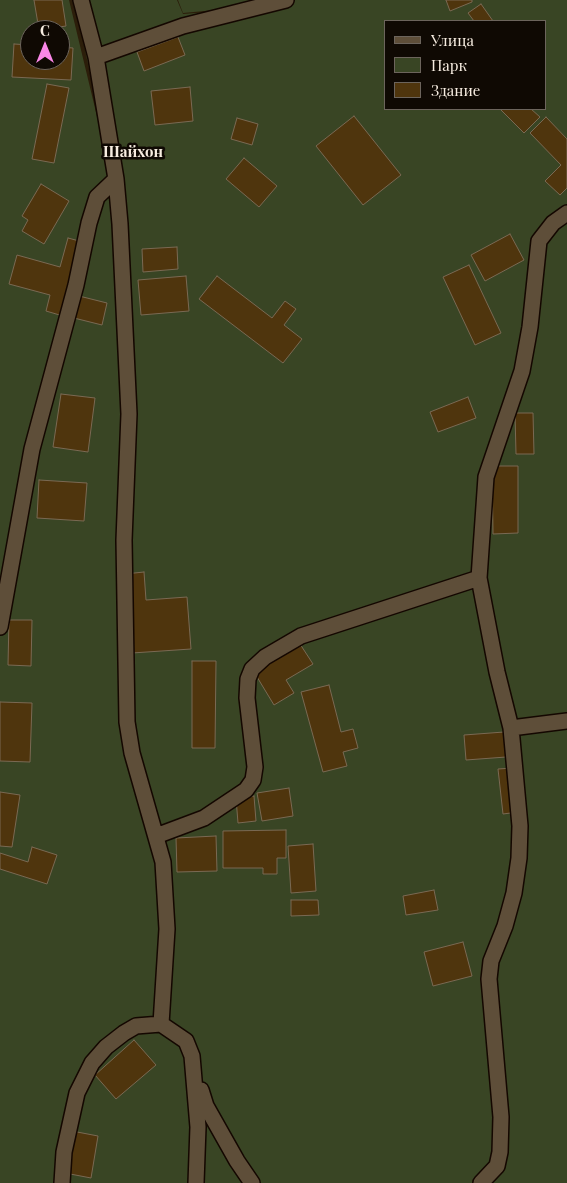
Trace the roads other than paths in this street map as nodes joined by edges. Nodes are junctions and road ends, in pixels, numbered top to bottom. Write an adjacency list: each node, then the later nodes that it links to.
1 (81, 0): 3 (street)
2 (286, 0): 3 (street)
3 (96, 57): 4 (street)
4 (116, 179): 7 (street); 10 (street)
5 (567, 213): 6 (street)
6 (479, 578): 9 (street); 10 (street)
7 (0, 627)
8 (567, 720): 9 (street)
9 (511, 728): 16 (street)
10 (156, 836): 11 (street)
11 (161, 1024): 12 (street); 13 (street)
12 (195, 1072): 14 (street); 15 (street)
13 (62, 1183)
14 (196, 1183)
15 (252, 1183)
16 (480, 1183)

